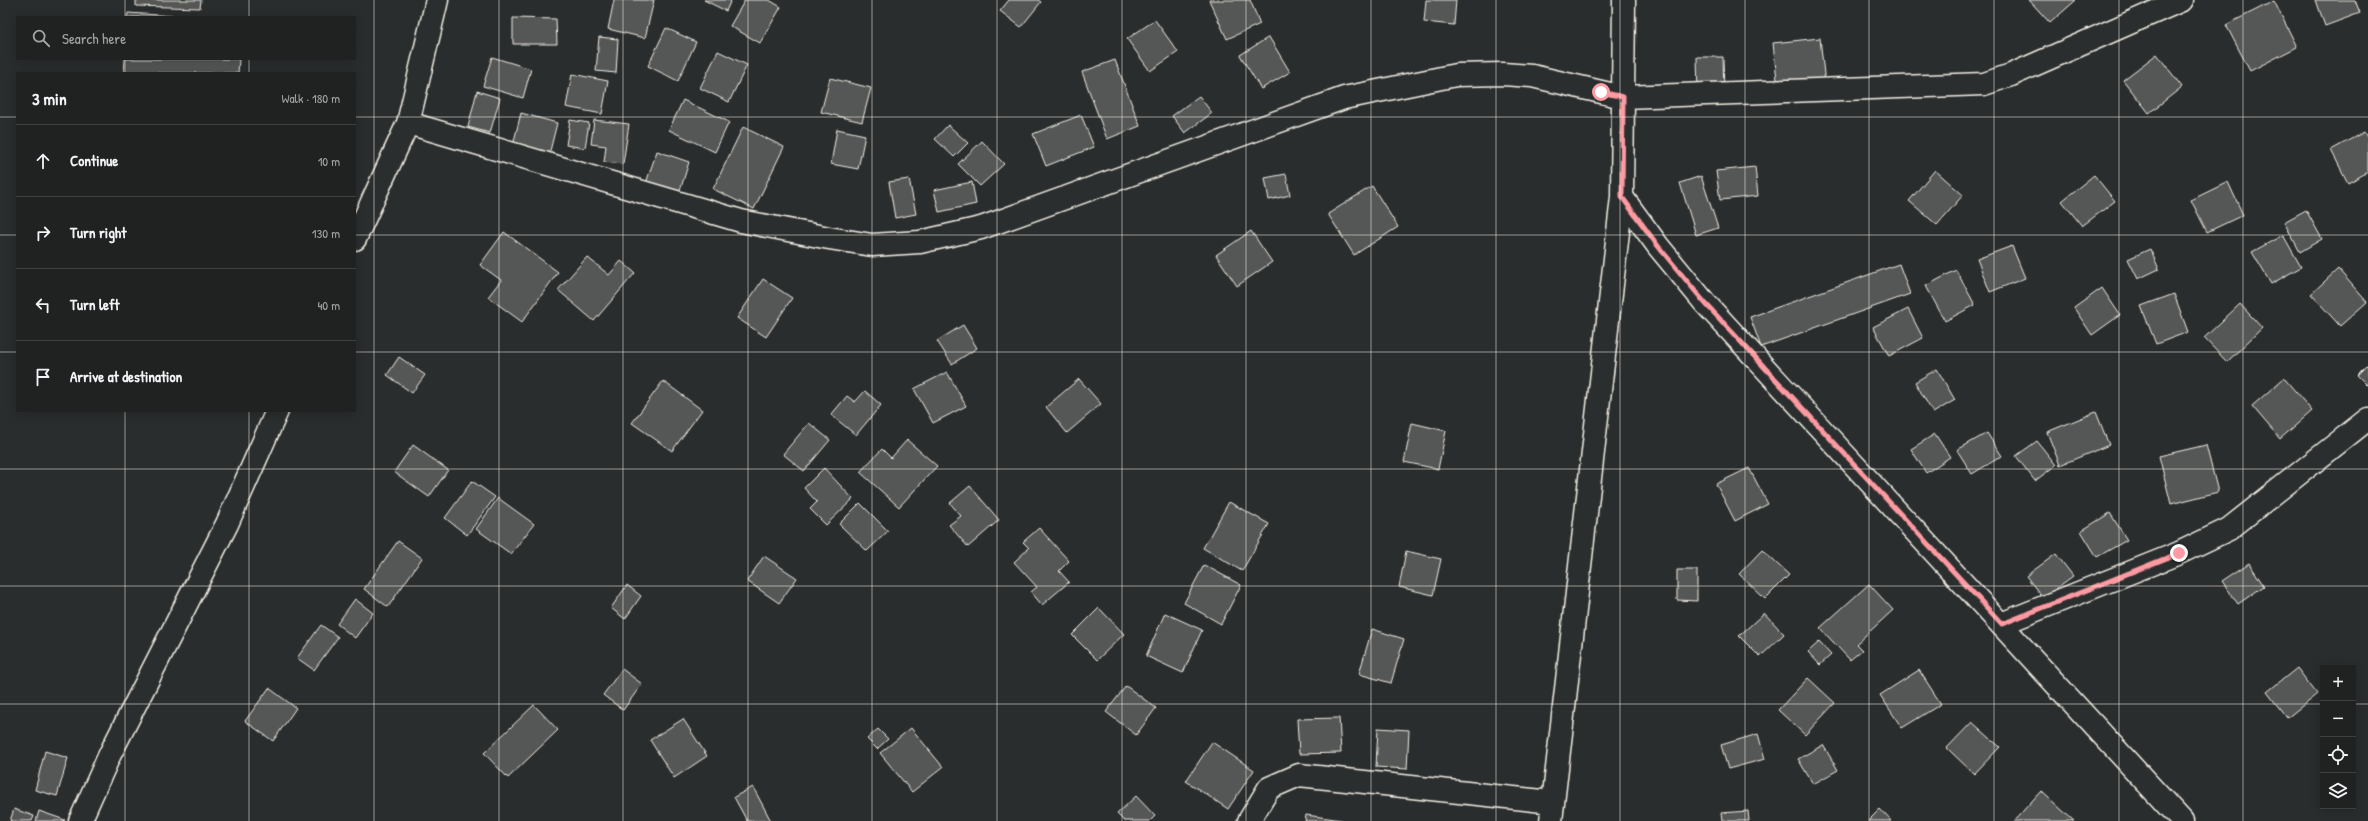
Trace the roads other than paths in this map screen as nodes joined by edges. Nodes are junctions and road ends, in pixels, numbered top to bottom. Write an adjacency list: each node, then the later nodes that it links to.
1 (437, 0): 5 (street)
2 (1624, 0): 4 (street)
3 (2182, 0): 4 (street)
4 (1623, 97): 5 (street); 6 (street)
5 (408, 123): 7 (street)
6 (1622, 197): 10 (street); 11 (street)
7 (356, 237)
8 (278, 412): 13 (street)
9 (2368, 419): 10 (street)
10 (2002, 624): 12 (street)
11 (1552, 812): 14 (street)
12 (2171, 817)
13 (80, 821)
14 (1249, 821)

